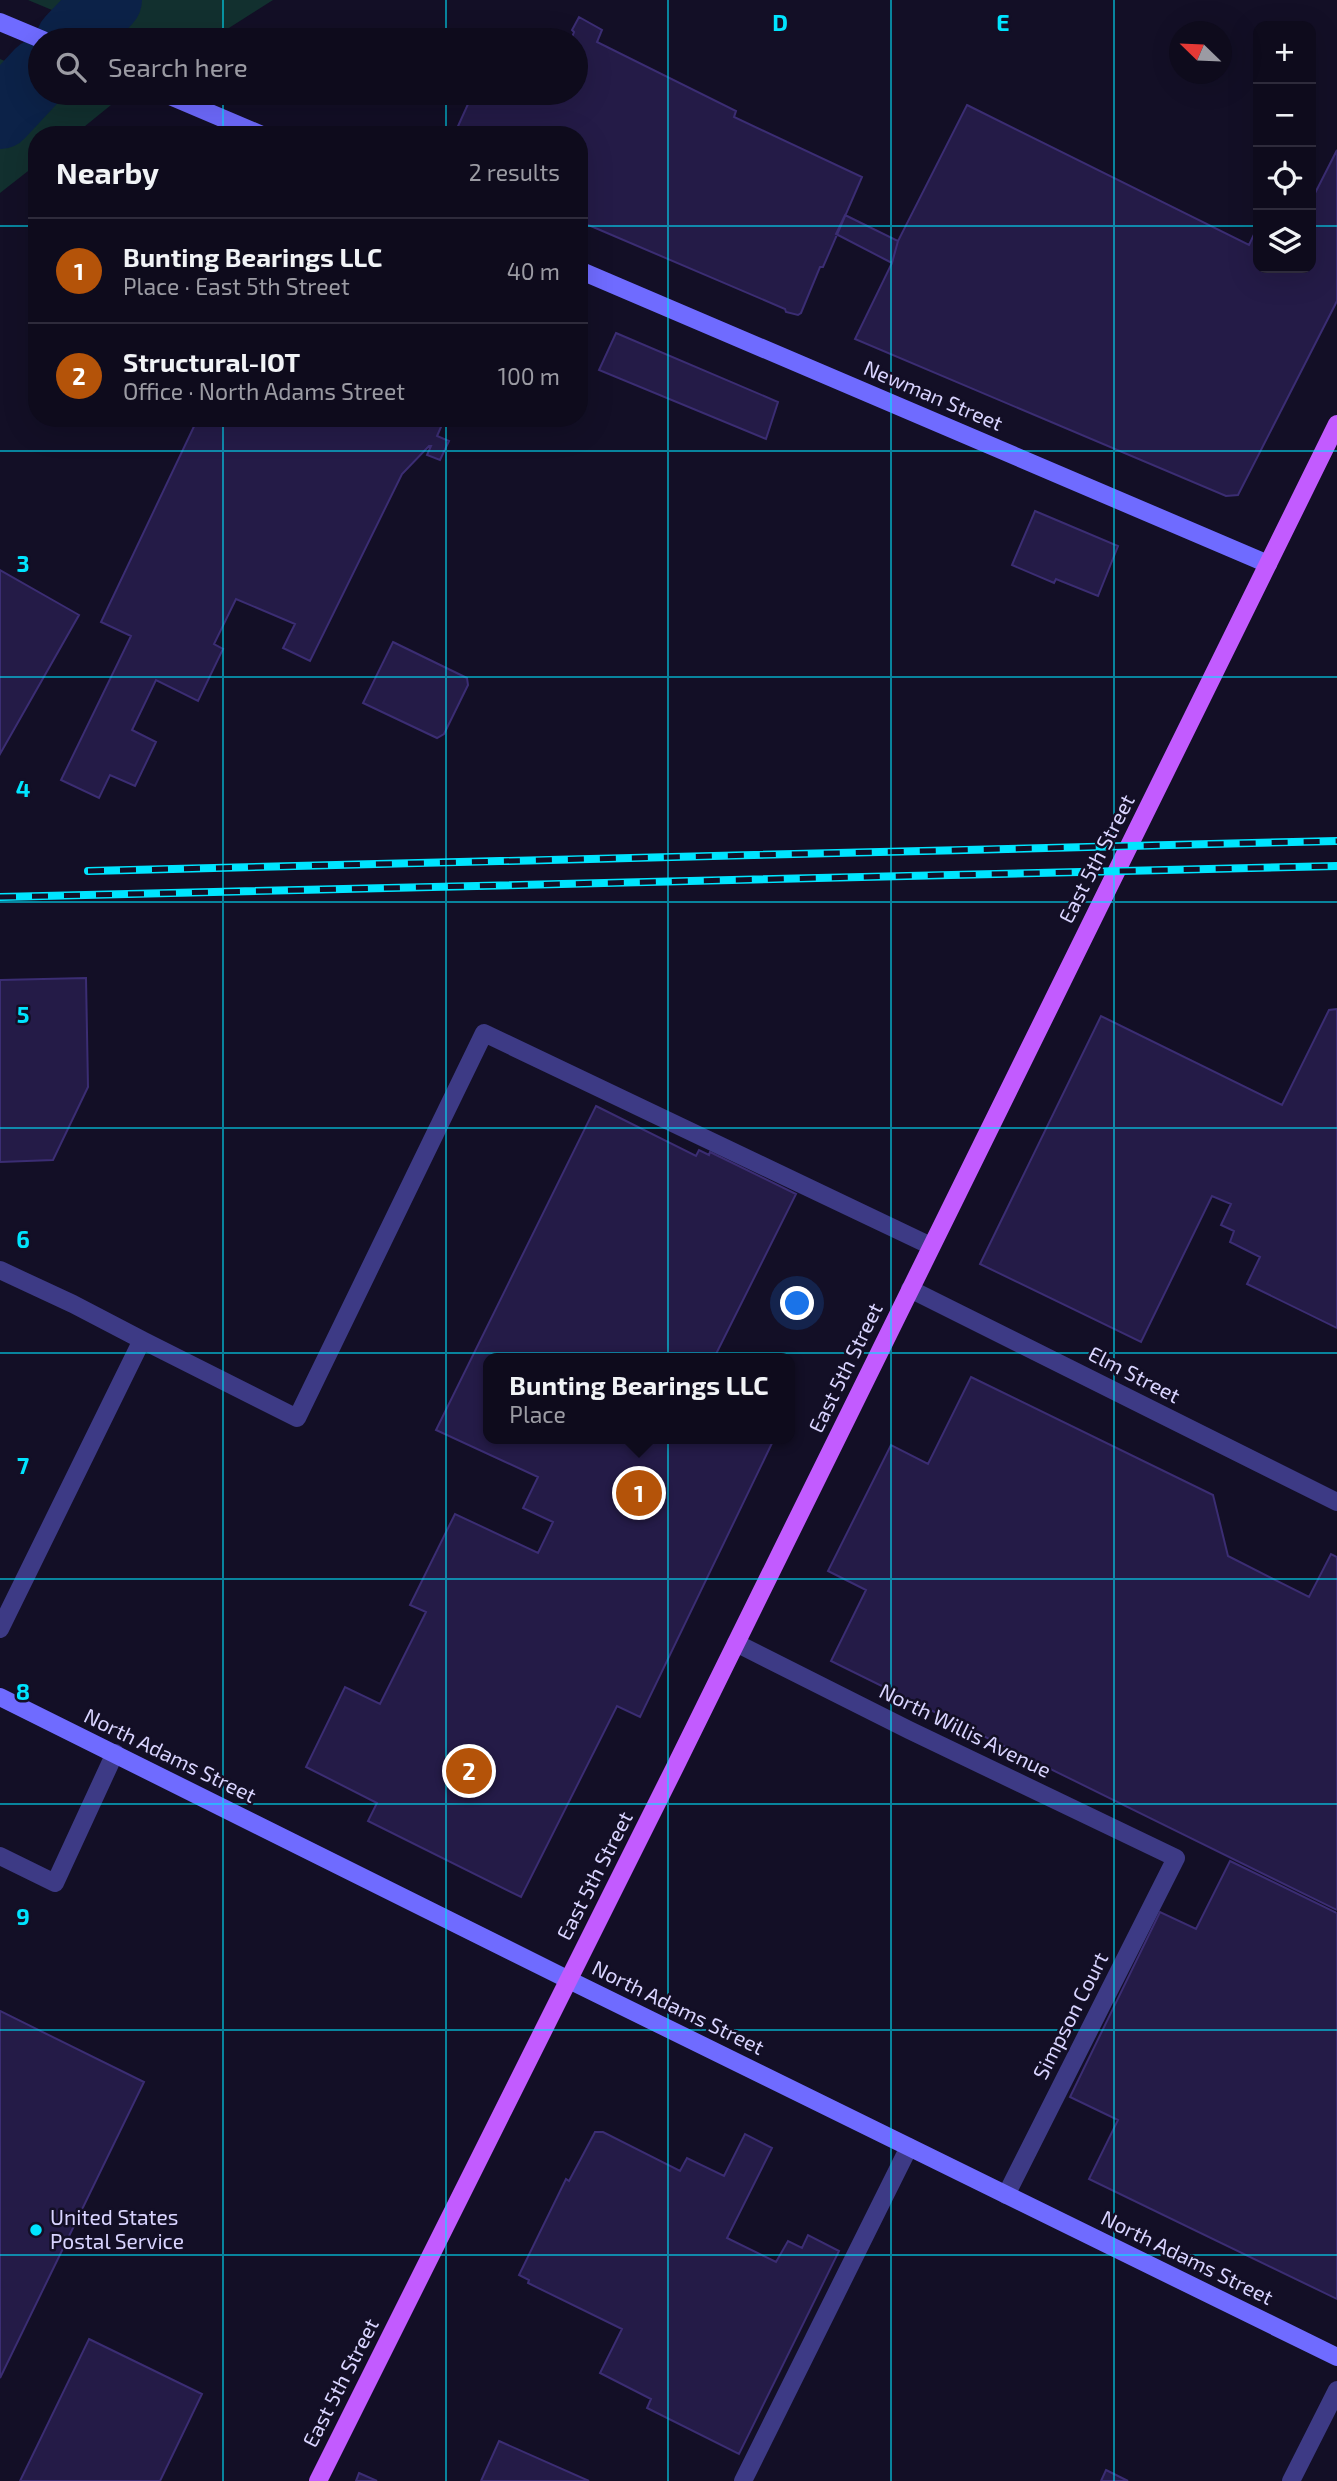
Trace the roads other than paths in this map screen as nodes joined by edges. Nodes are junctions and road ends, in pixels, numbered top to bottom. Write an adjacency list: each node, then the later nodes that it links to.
1 (0, 22): 2 (main road)
2 (28, 34)
3 (191, 105): 4 (main road)
4 (241, 126)
5 (588, 274): 7 (main road, Newman Street)
6 (1337, 424): 7 (main road, East 5th Street)
7 (1268, 564): 8 (main road, East 5th Street)
8 (932, 1246): 10 (main road, East 5th Street); 11 (street)
9 (0, 1270): 11 (street)
10 (911, 1289): 12 (street, Elm Street); 14 (main road, East 5th Street)
11 (142, 1340): 13 (street)
12 (1337, 1502)
13 (0, 1629)
14 (736, 1643): 18 (street, North Willis Avenue); 19 (main road, East 5th Street)
15 (0, 1697): 16 (main road, North Adams Street)
16 (115, 1753): 17 (street); 19 (main road, North Adams Street)
17 (0, 1856)
18 (1176, 1857): 21 (street, Simpson Court)
19 (569, 1980): 20 (main road, North Adams Street); 24 (main road, East 5th Street)
20 (909, 2147): 21 (main road, North Adams Street); 25 (street)
21 (1006, 2195): 22 (main road, North Adams Street)
22 (1337, 2357)
23 (1337, 2390): 26 (street)
24 (318, 2481)
25 (743, 2481)
26 (1291, 2481)

